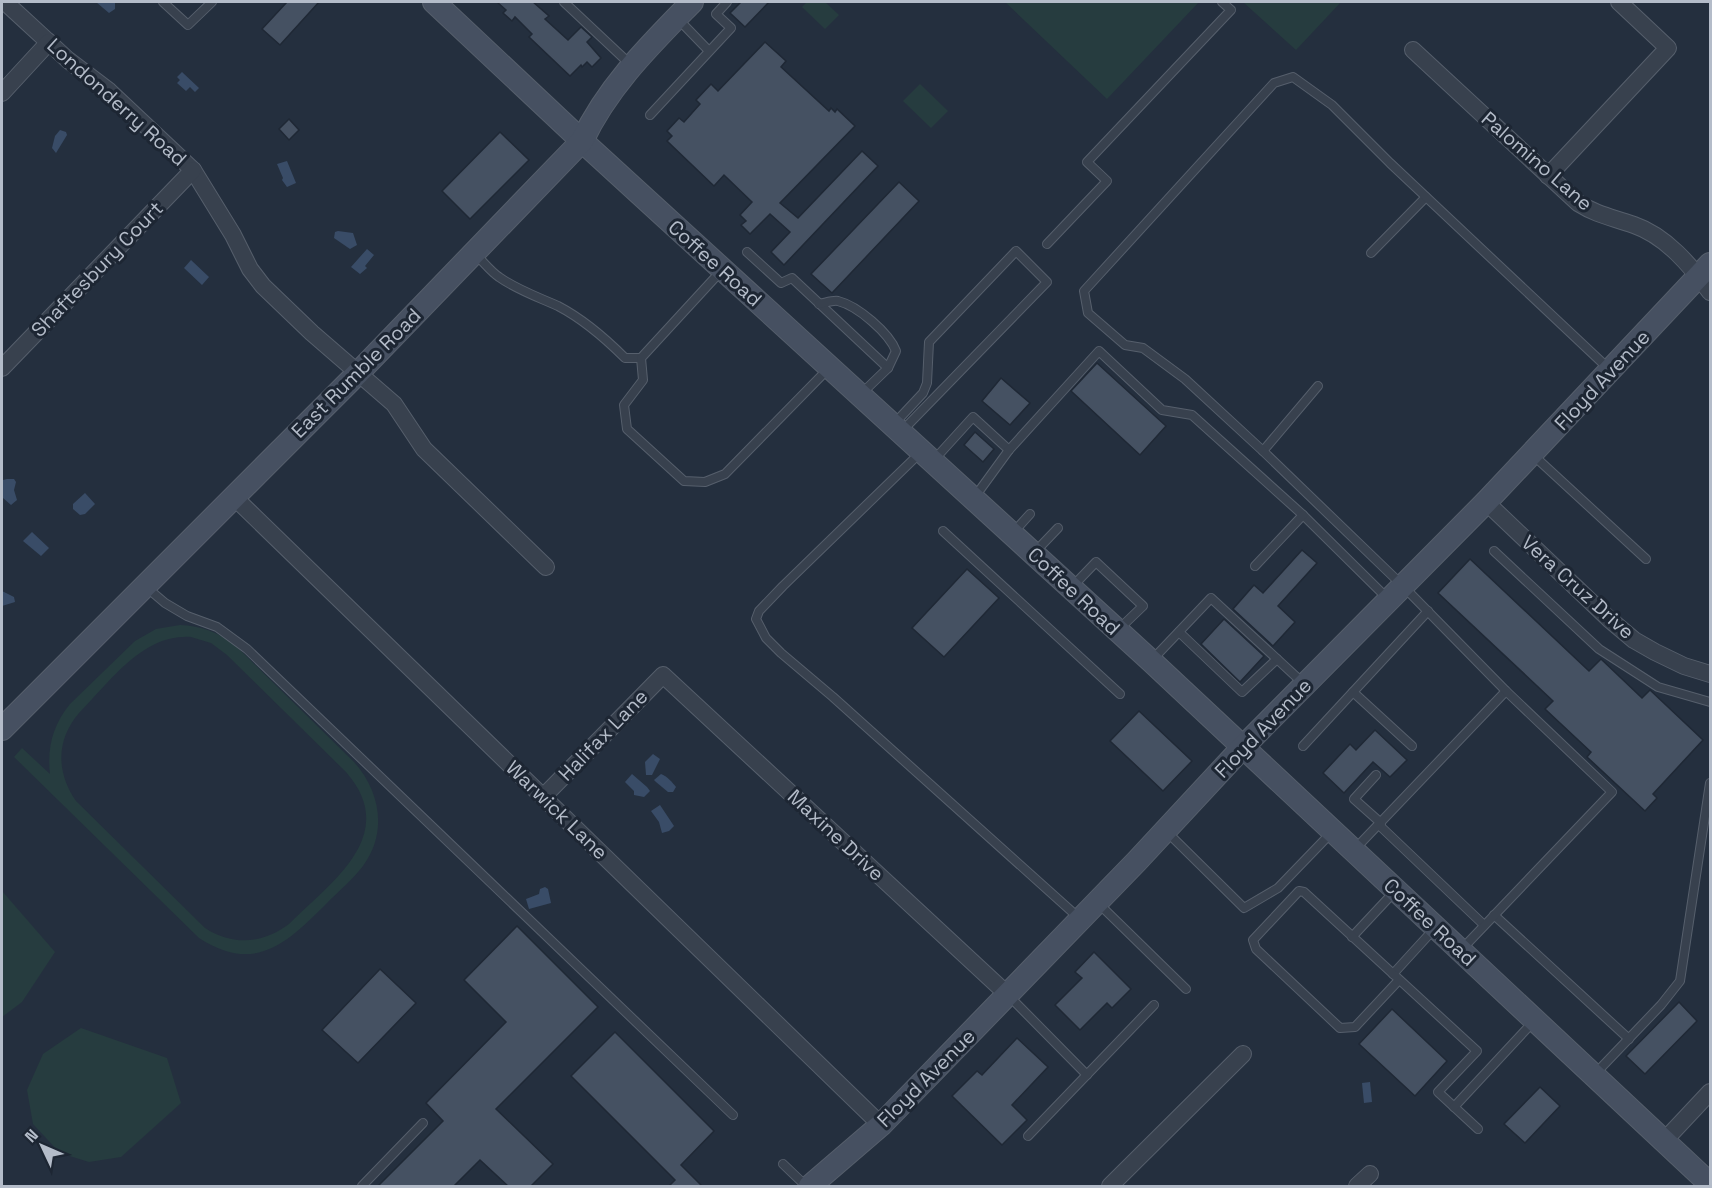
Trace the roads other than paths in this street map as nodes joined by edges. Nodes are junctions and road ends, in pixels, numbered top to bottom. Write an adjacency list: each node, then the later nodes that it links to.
1 (5, 2): 10 (street, Londonderry Road)
2 (163, 2): 3 (lane)
3 (212, 2)
4 (434, 2): 16 (street, Coffee Road)
5 (564, 2): 13 (lane)
6 (727, 2): 12 (lane)
7 (1222, 2): 20 (lane)
8 (1619, 2): 18 (street)
9 (684, 9): 12 (lane); 13 (street, East Rumble Road)
10 (50, 42): 14 (street); 17 (street, Londonderry Road)
11 (1413, 50): 18 (street, Palomino Lane)
12 (709, 51): 15 (lane)
13 (631, 65): 16 (street, East Rumble Road)
14 (2, 93)
15 (650, 115)
16 (582, 141): 22 (street, East Rumble Road); 24 (street, Coffee Road)
17 (192, 170): 28 (street, Shaftesbury Court); 32 (street, Londonderry Road)
18 (1548, 176): 25 (street, Palomino Lane)
19 (1426, 197): 23 (lane); 31 (lane); 37 (lane)
20 (1047, 244)
21 (747, 252): 26 (lane)
22 (475, 253): 27 (lane); 32 (street, East Rumble Road)
23 (1371, 253)
24 (722, 269): 27 (lane); 29 (street, Coffee Road)
25 (1707, 278): 31 (street, Floyd Avenue)
26 (819, 304): 30 (lane); 30 (lane)
27 (641, 357): 29 (lane)
28 (2, 368)
29 (830, 368): 34 (street, Coffee Road)
30 (888, 368): 34 (lane)
31 (1611, 370): 38 (street, Floyd Avenue)
32 (358, 373): 40 (street, East Rumble Road); 52 (street, Londonderry Road)
33 (1318, 386): 37 (lane)
34 (860, 395): 35 (street, Coffee Road)
35 (897, 429): 35 (lane); 39 (street, Coffee Road)
36 (1010, 450): 39 (lane); 41 (lane); 44 (lane)
37 (1263, 451): 55 (lane)
38 (1532, 454): 42 (street, Floyd Avenue); 50 (lane)
39 (927, 457): 41 (street, Coffee Road); 82 (lane)
40 (232, 496): 53 (street, East Rumble Road); 74 (street, Warwick Lane)
41 (974, 499): 47 (street, Coffee Road)
42 (1486, 502): 55 (street, Floyd Avenue); 61 (street, Vera Cruz Drive)
43 (1030, 514): 47 (lane)
44 (1303, 515): 51 (lane); 55 (lane)
45 (1058, 528): 49 (lane)
46 (943, 531): 66 (lane)
47 (1012, 534): 49 (street, Coffee Road)
48 (1494, 551): 67 (lane)
49 (1033, 554): 54 (street, Coffee Road)
50 (1646, 559)
51 (1255, 566)
52 (546, 567)
53 (144, 585): 68 (street, East Rumble Road); 98 (lane)
54 (1070, 588): 57 (street, Coffee Road); 57 (lane)
55 (1395, 592): 56 (lane); 63 (street, Floyd Avenue)
56 (1428, 611): 64 (lane); 65 (lane)
57 (1118, 631): 60 (street, Coffee Road)
58 (1179, 632): 59 (lane); 59 (lane); 60 (lane)
59 (1277, 659): 63 (lane)
60 (1151, 661): 71 (street, Coffee Road)
61 (1710, 674)
62 (663, 675): 74 (street, Halifax Lane); 89 (street, Maxine Drive)
63 (1304, 684): 71 (street, Floyd Avenue)
64 (1506, 691): 75 (lane); 81 (lane)
65 (1353, 692): 69 (lane); 70 (lane)
66 (1120, 694)
67 (1710, 702)
68 (2, 729)
69 (1303, 746)
70 (1412, 746)
71 (1242, 748): 76 (street, Floyd Avenue); 77 (street, Coffee Road)
72 (1376, 775): 75 (lane)
73 (1710, 783): 92 (lane)
74 (544, 796): 100 (street, Warwick Lane)
75 (1380, 824): 78 (lane); 83 (lane)
76 (1165, 831): 77 (lane); 80 (street, Floyd Avenue)
77 (1333, 831): 78 (street, Coffee Road)
78 (1354, 850): 79 (street, Coffee Road)
79 (1396, 890): 84 (street, Coffee Road); 85 (lane)
80 (1097, 902): 82 (street, Floyd Avenue); 88 (lane)
81 (1494, 915): 83 (lane); 92 (lane)
82 (1080, 919): 89 (street, Floyd Avenue)
83 (1484, 925): 86 (lane)
84 (1436, 927): 86 (street, Coffee Road); 87 (lane)
85 (1352, 937): 87 (lane); 87 (lane)
86 (1461, 950): 91 (street, Coffee Road)
87 (1396, 977): 97 (lane)
88 (1186, 989)
89 (1008, 994): 94 (lane); 100 (street, Floyd Avenue)
90 (1154, 1005): 94 (lane)
91 (1535, 1020): 95 (street, Coffee Road); 97 (lane)
92 (1629, 1039): 95 (lane)
93 (1243, 1054): 109 (street)
94 (1087, 1075): 102 (lane)
95 (1594, 1075): 103 (street, Coffee Road)
96 (1710, 1092): 103 (street)
97 (1454, 1107): 101 (lane)
98 (733, 1115)
99 (423, 1124): 107 (lane)
100 (881, 1125): 108 (street, Floyd Avenue)
101 (1478, 1129)
102 (1028, 1136)
103 (1664, 1141): 106 (street, Coffee Road)
104 (783, 1164): 108 (lane)
105 (1370, 1174): 110 (street)
106 (1704, 1183)
107 (362, 1186)
108 (808, 1186)
109 (1110, 1186)
110 (1357, 1186)

